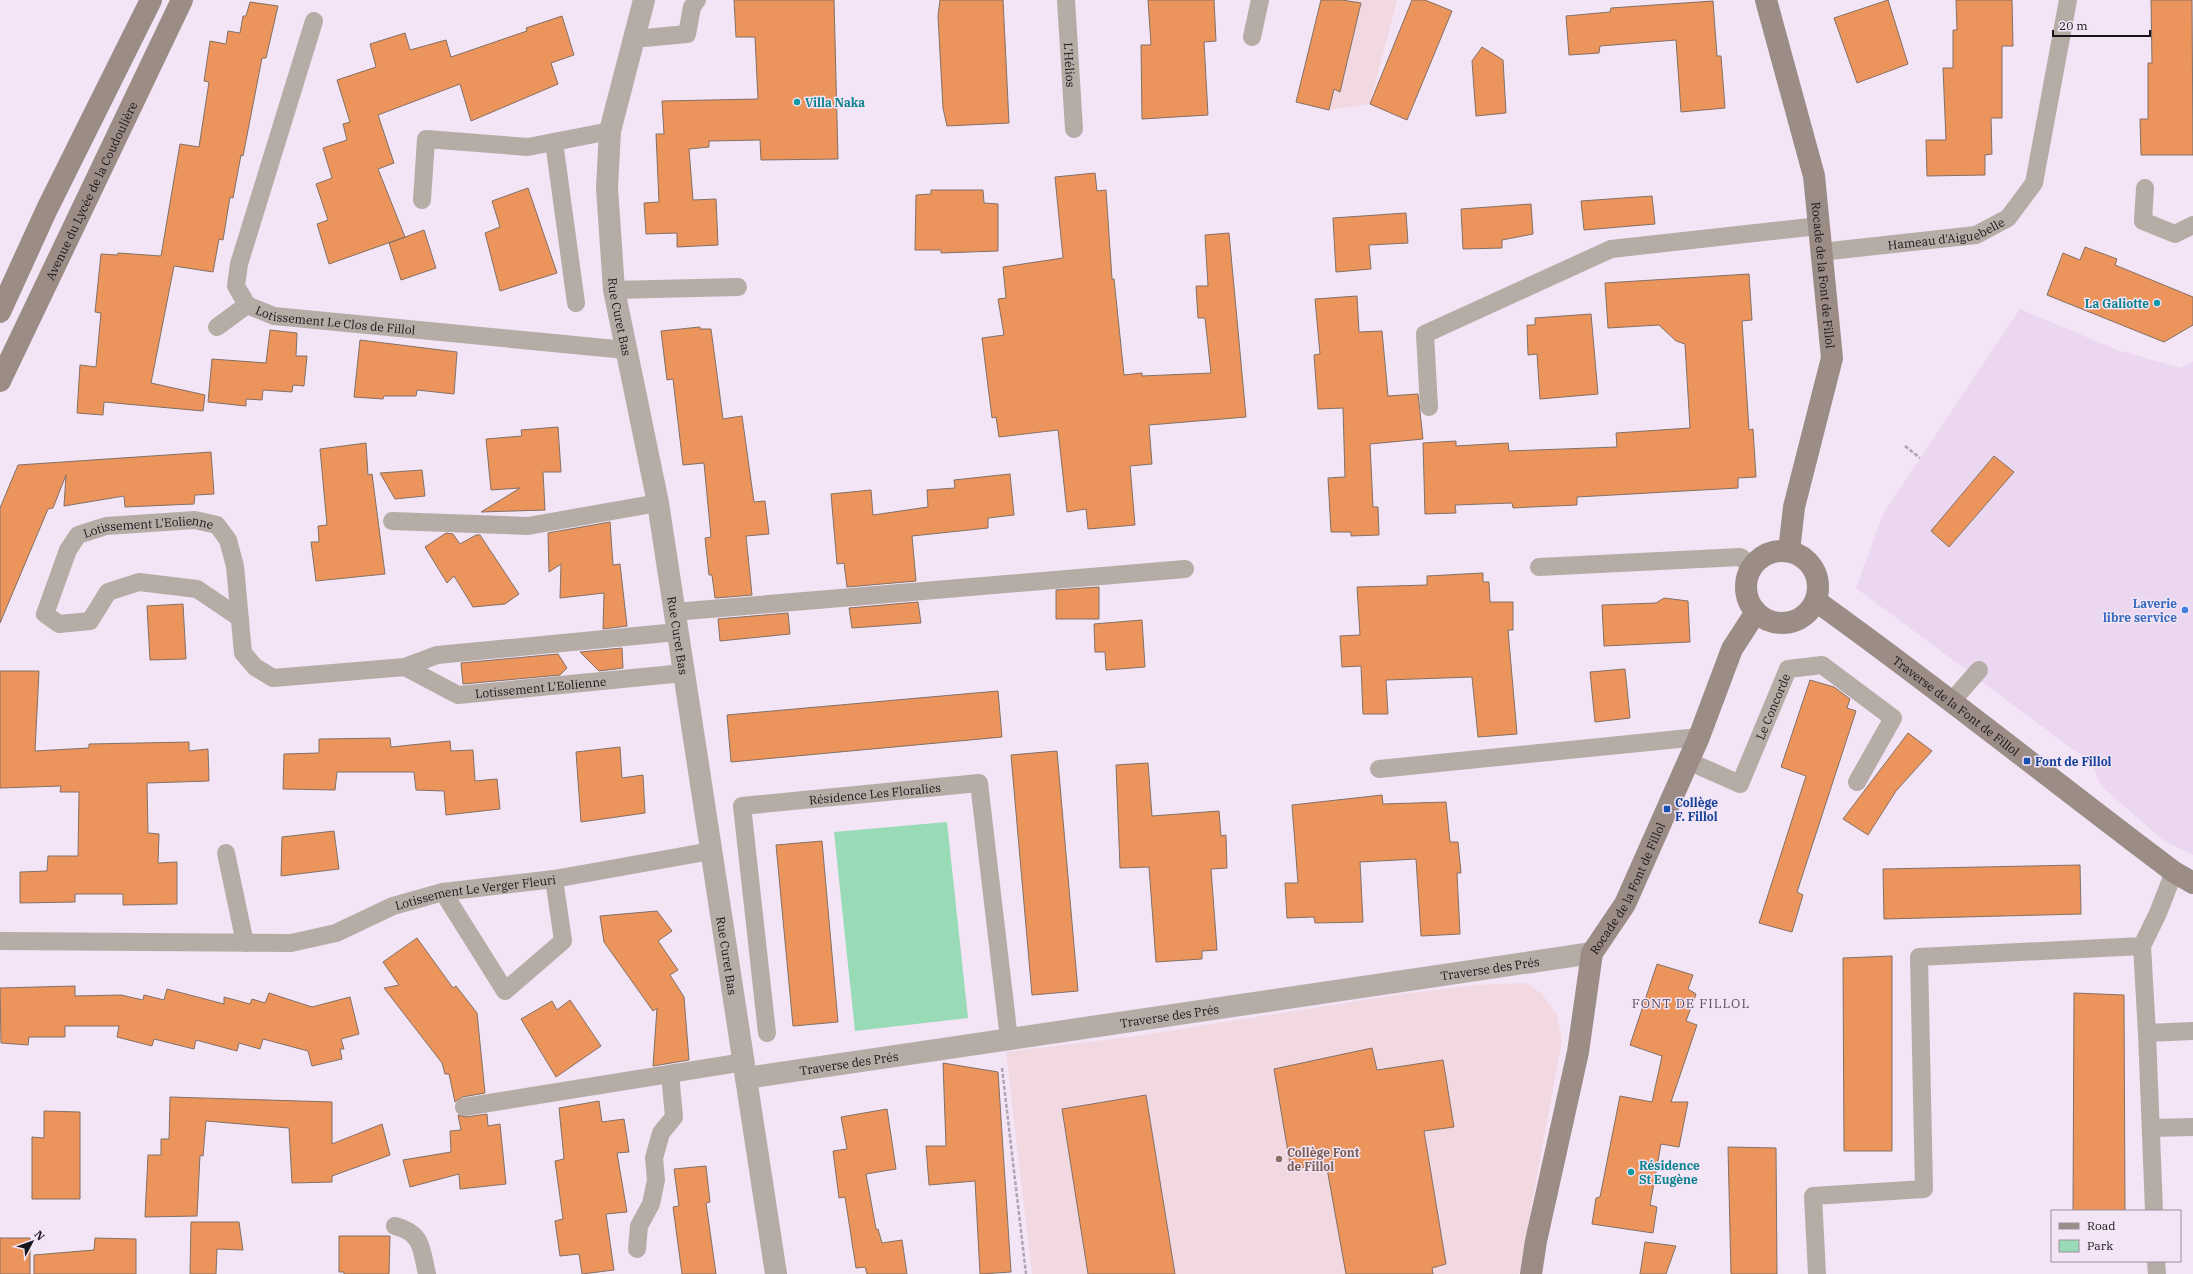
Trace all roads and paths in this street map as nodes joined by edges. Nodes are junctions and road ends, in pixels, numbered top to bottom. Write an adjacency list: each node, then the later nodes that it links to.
1 (151, 0): 24 (street)
2 (182, 0): 27 (street, Avenue du Lycée de la Coudoulière)
3 (644, 0): 11 (street, Rue Curet Bas)
4 (697, 0): 11 (lane)
5 (1066, 0): 12 (lane, L'Hélios)
6 (1260, 0): 10 (lane)
7 (1766, 0): 18 (street, Rocade de la Font de Fillol)
8 (2068, 0): 19 (lane, Hameau d'Aiguebelle)
9 (314, 21): 23 (lane, Lotissement Le Clos de Fillol)
10 (1252, 37)
11 (633, 39): 13 (street, Rue Curet Bas)
12 (1074, 129)
13 (610, 131): 14 (lane); 21 (street, Rue Curet Bas)
14 (554, 142): 16 (lane); 22 (lane)
15 (2145, 188): 17 (lane)
16 (422, 200)
17 (2193, 224)
18 (1819, 226): 19 (street, Rocade de la Font de Fillol); 28 (lane)
19 (1821, 252): 33 (street, Rocade de la Font de Fillol)
20 (738, 287): 21 (lane)
21 (614, 290): 26 (street, Rue Curet Bas)
22 (576, 303)
23 (247, 305): 25 (lane); 26 (lane, Lotissement Le Clos de Fillol)
24 (0, 312)
25 (217, 327)
26 (626, 350): 31 (street, Rue Curet Bas)
27 (0, 381)
28 (1429, 407)
29 (1905, 446): 30 (path)
30 (1920, 458)
31 (658, 503): 32 (lane); 40 (street, Rue Curet Bas)
32 (392, 521)
33 (1789, 552): 35 (street); 37 (street)
34 (1539, 566): 35 (lane)
35 (1753, 566): 38 (street)
36 (1185, 569): 40 (lane, Lotissement L'Eolienne)
37 (1816, 601): 38 (street); 44 (street, Traverse de la Font de Fillol)
38 (1756, 612): 45 (street, Rocade de la Font de Fillol)
39 (240, 618): 39 (lane, Lotissement L'Eolienne); 41 (lane, Lotissement L'Eolienne)
40 (676, 622): 41 (lane, Lotissement L'Eolienne); 43 (street, Rue Curet Bas)
41 (405, 668): 43 (lane, Lotissement L'Eolienne)
42 (1979, 670): 44 (lane)
43 (684, 673): 49 (street, Rue Curet Bas)
44 (1952, 701): 51 (street, Traverse de la Font de Fillol)
45 (1699, 737): 46 (street, Rocade de la Font de Fillol); 47 (lane)
46 (1688, 761): 48 (lane, Le Concorde); 58 (street, Rocade de la Font de Fillol)
47 (1378, 769)
48 (1857, 782)
49 (711, 851): 52 (lane, Lotissement Le Verger Fleuri); 63 (street, Rue Curet Bas)
50 (226, 853): 56 (lane)
51 (2174, 872): 53 (street, Traverse de la Font de Fillol); 57 (lane)
52 (554, 879): 54 (lane, Lotissement Le Verger Fleuri); 54 (lane)
53 (2193, 883)
54 (443, 892): 56 (lane, Lotissement Le Verger Fleuri)
55 (0, 941): 56 (lane, Lotissement Le Verger Fleuri)
56 (245, 943)
57 (2142, 946): 60 (lane); 76 (lane)
58 (1592, 953): 62 (street, Traverse des Prés); 75 (street, Rocade de la Font de Fillol)
59 (2193, 1031): 60 (lane)
60 (2147, 1033): 67 (lane)
61 (767, 1034): 62 (lane, Résidence Les Floralies)
62 (1004, 1040): 63 (street, Traverse des Prés); 74 (path)
63 (745, 1070): 64 (lane); 73 (street, Rue Curet Bas)
64 (670, 1074): 65 (lane); 70 (lane)
65 (464, 1107)
66 (2193, 1126): 67 (lane)
67 (2150, 1128): 68 (lane)
68 (2154, 1210)
69 (395, 1226): 72 (lane)
70 (638, 1249)
71 (2156, 1262): 77 (lane)
72 (427, 1274)
73 (776, 1274)
74 (1026, 1274)
75 (1531, 1274)
76 (1817, 1274)
77 (2157, 1274)

